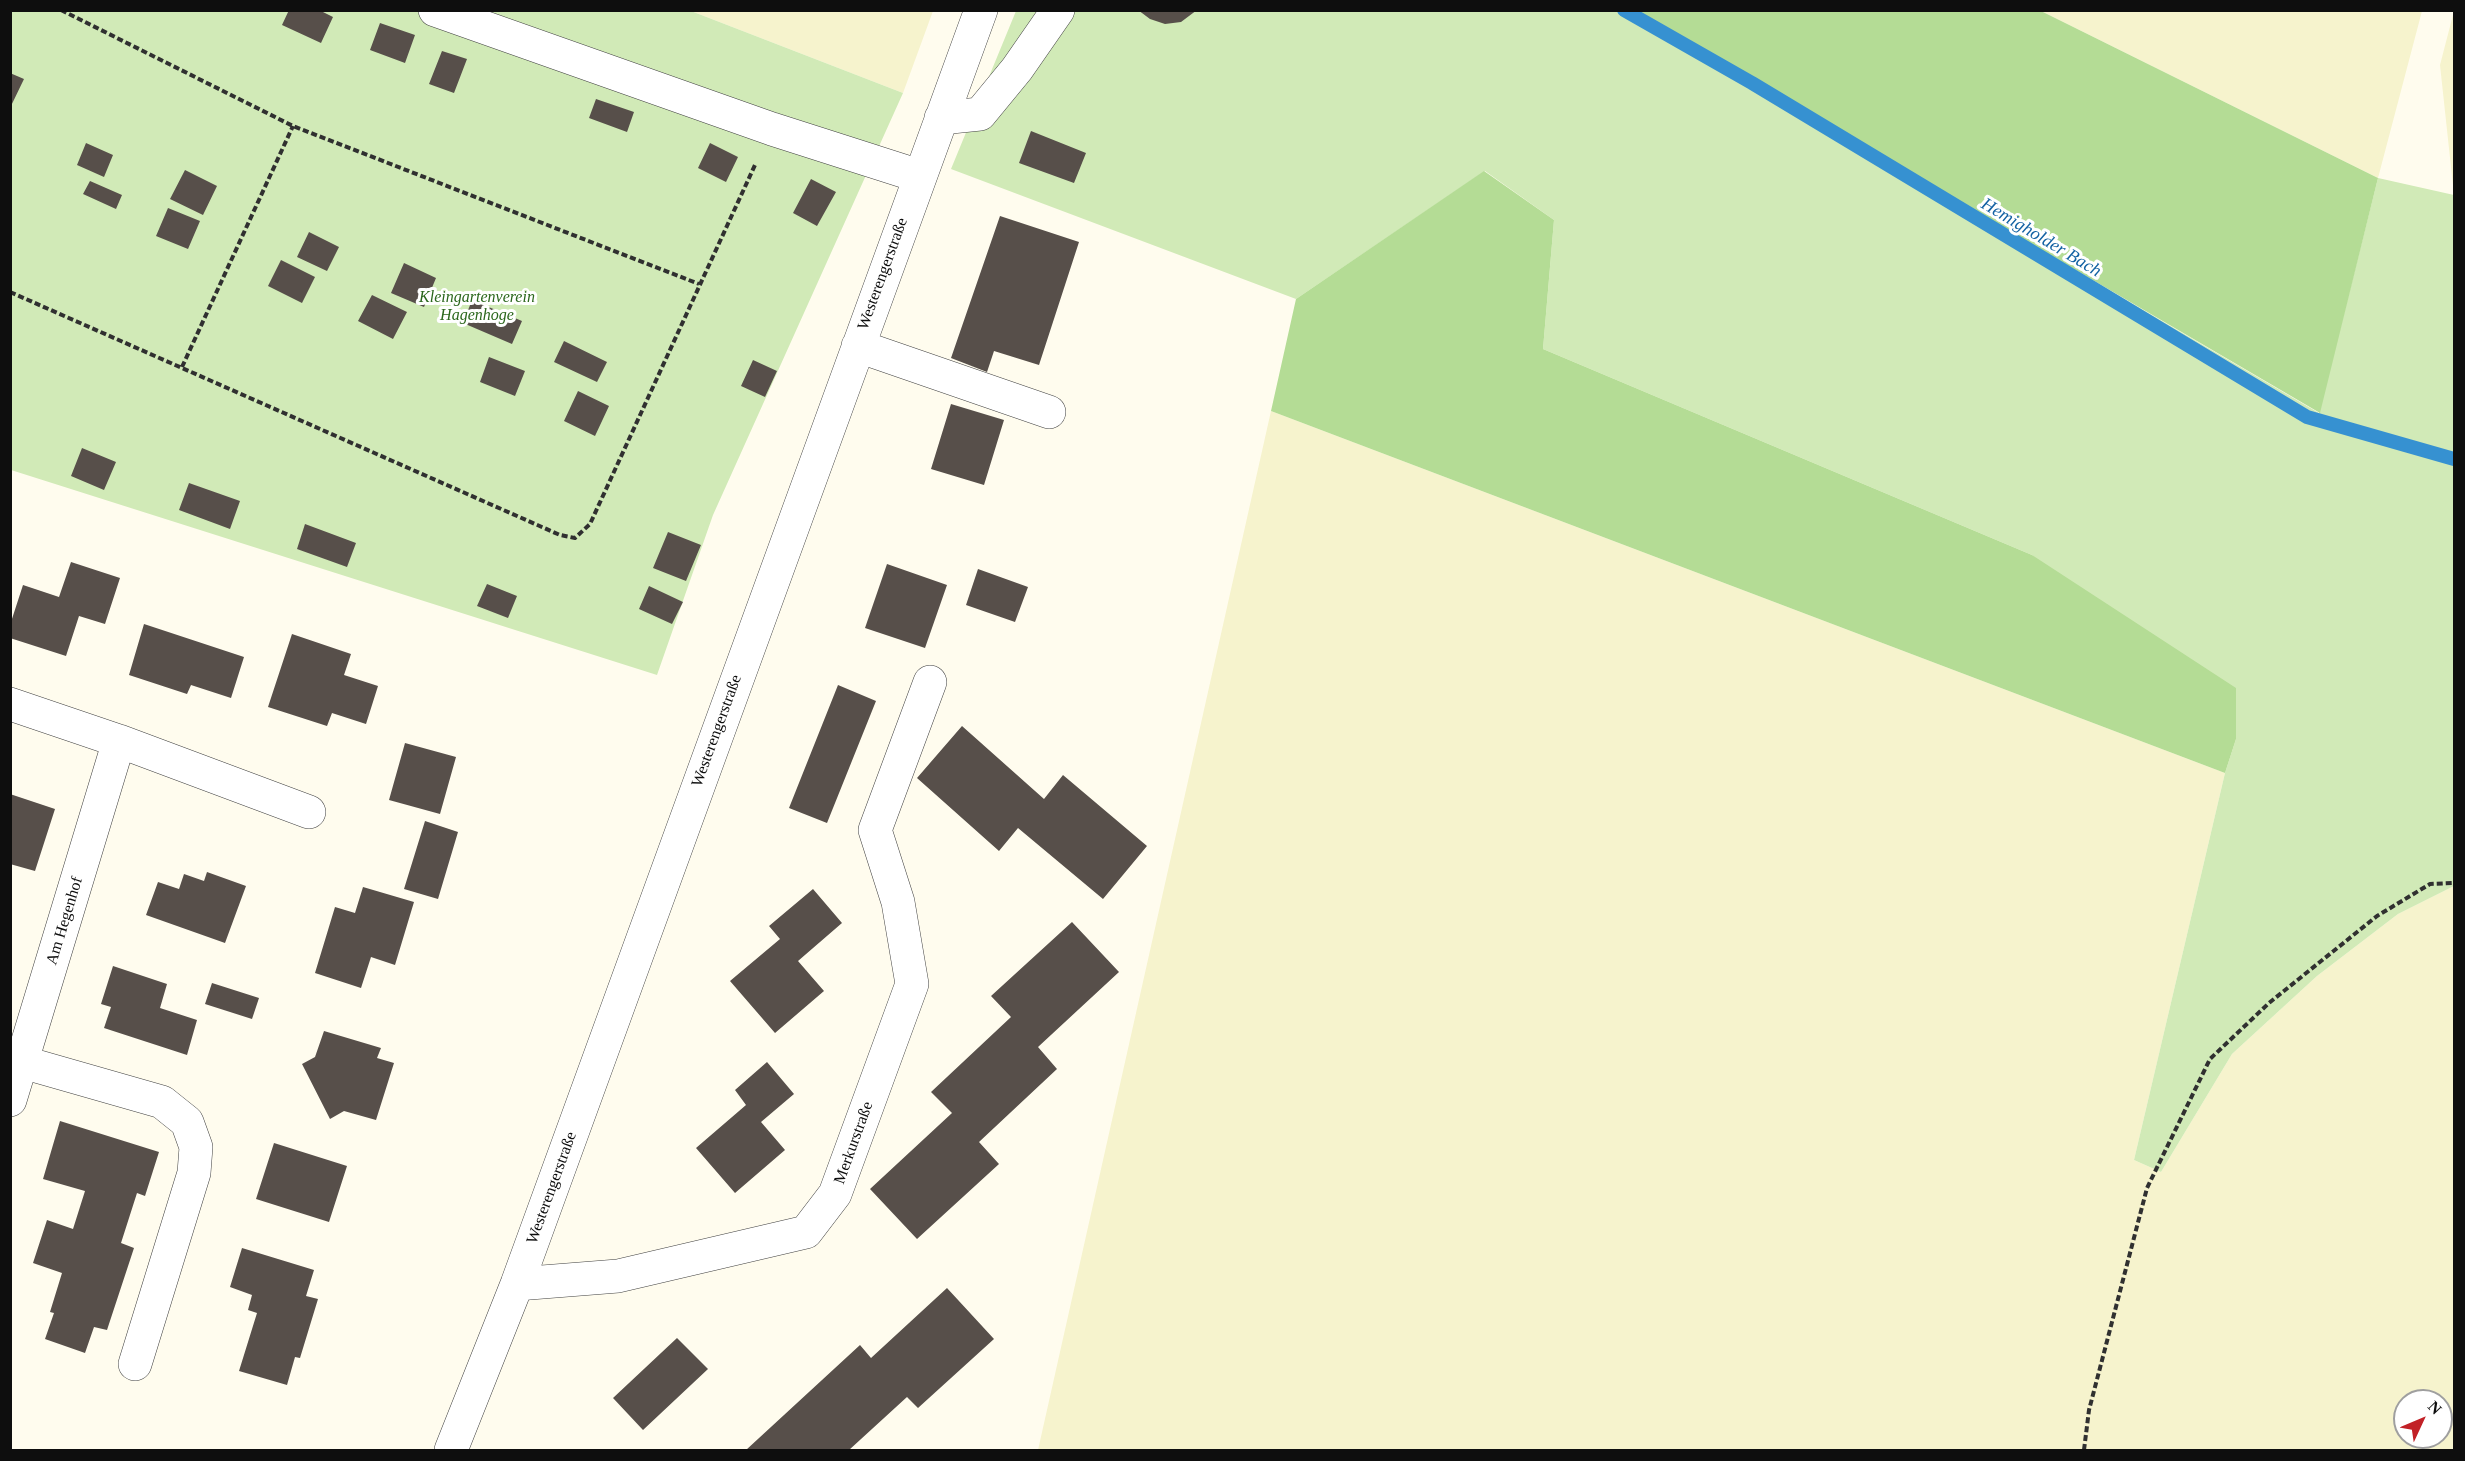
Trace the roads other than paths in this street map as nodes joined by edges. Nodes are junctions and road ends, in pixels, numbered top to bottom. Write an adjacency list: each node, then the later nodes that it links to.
1 (435, 10): 5 (street)
2 (981, 10): 4 (street, Westerengerstraße)
3 (1058, 10): 4 (street)
4 (941, 118): 5 (street, Westerengerstraße)
5 (919, 176): 6 (street, Westerengerstraße)
6 (858, 346): 7 (street); 14 (street, Westerengerstraße)
7 (1049, 412)
8 (930, 682): 14 (street, Merkurstraße)
9 (10, 704): 10 (street)
10 (119, 741): 11 (street); 12 (street, Am Hegenhof)
11 (309, 812)
12 (22, 1062): 13 (street, Am Hegenhof); 15 (street)
13 (10, 1100)
14 (517, 1284): 16 (street, Westerengerstraße)
15 (135, 1364)
16 (451, 1450)

